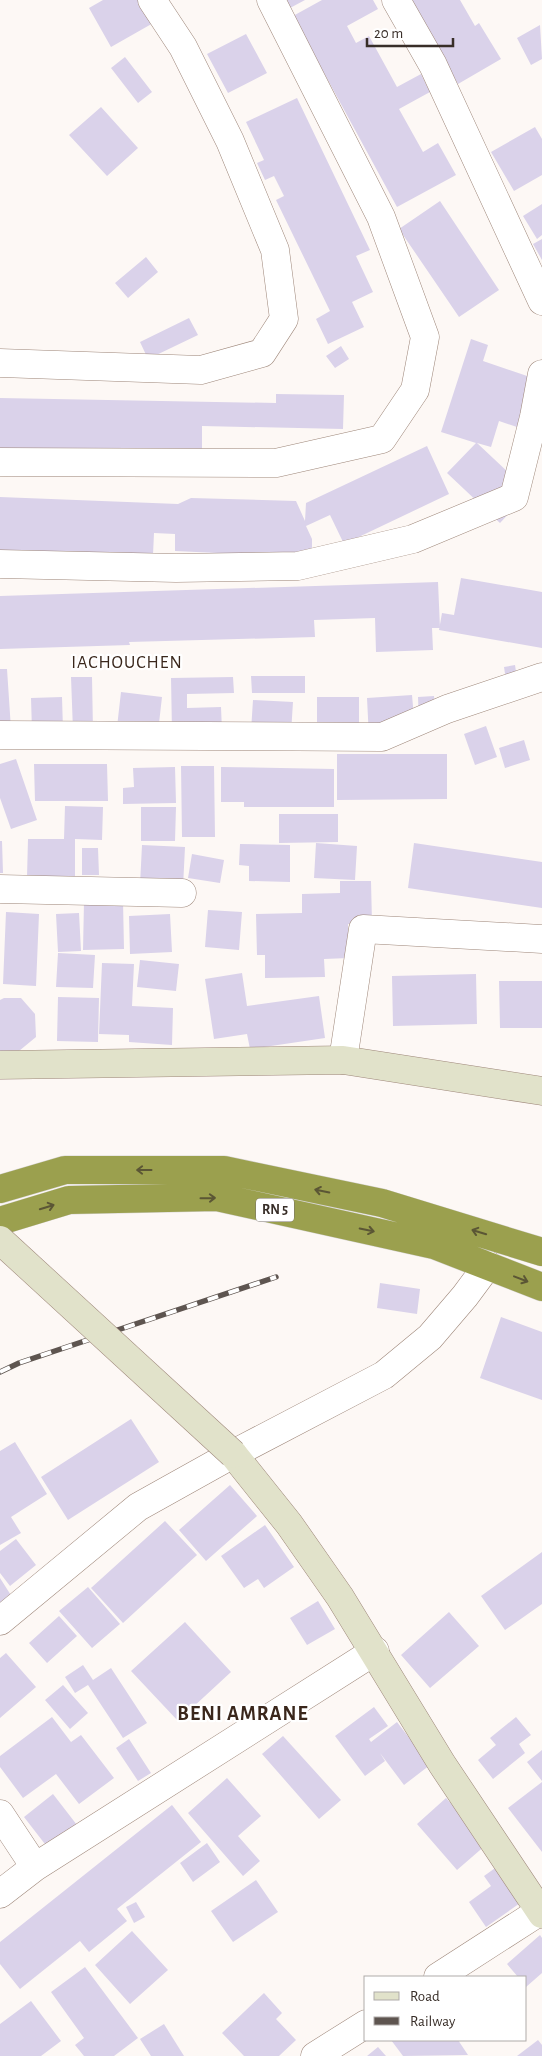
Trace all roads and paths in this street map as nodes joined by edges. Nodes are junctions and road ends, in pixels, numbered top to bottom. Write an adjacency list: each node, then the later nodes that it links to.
1 (152, 0): 5 (street)
2 (271, 0): 7 (street)
3 (396, 0): 4 (street)
4 (542, 301)
5 (0, 363)
6 (542, 374): 8 (street)
7 (0, 462)
8 (0, 564)
9 (542, 677): 10 (street)
10 (0, 736)
11 (0, 889): 12 (street)
12 (182, 893)
13 (542, 939): 14 (street)
14 (343, 1060): 15 (main road); 16 (main road)
15 (0, 1065)
16 (542, 1091)
17 (0, 1189): 20 (highway, RN 5, one-way to 17)
18 (0, 1221): 21 (highway, RN 5, one-way to 21)
19 (0, 1240): 23 (main road, bridge)
20 (536, 1245)
21 (488, 1265): 22 (highway, RN 5, one-way to 22); 23 (street)
22 (542, 1287)
23 (232, 1454): 24 (street); 25 (main road)
24 (0, 1621)
25 (375, 1651): 27 (street); 29 (main road)
26 (0, 1814): 27 (street)
27 (35, 1867): 28 (street)
28 (0, 1894)
29 (541, 1912): 30 (street)
30 (440, 1976)
31 (364, 2025): 32 (street)
32 (315, 2056)

